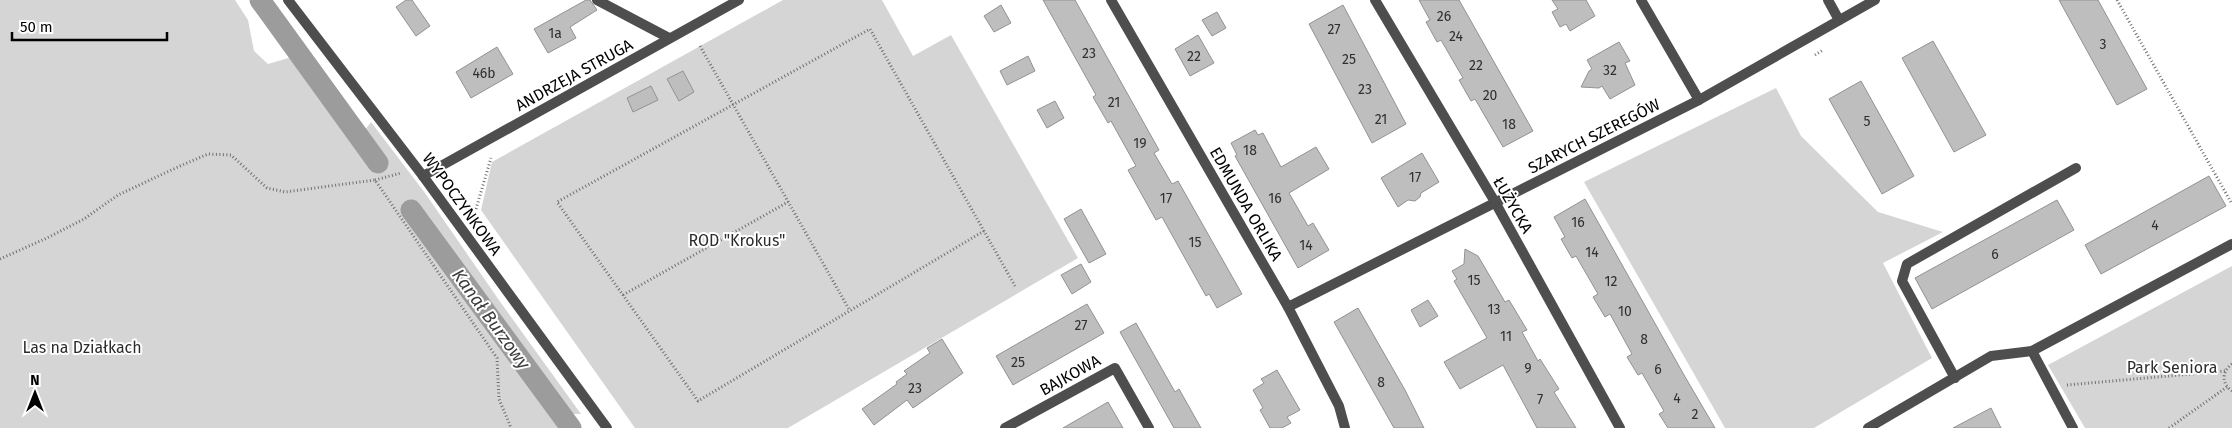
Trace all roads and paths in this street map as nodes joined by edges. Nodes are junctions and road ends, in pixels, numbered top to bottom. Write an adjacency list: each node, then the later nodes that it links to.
1 (288, 0): 17 (street, WYPOCZYNKOWA)
2 (597, 0): 11 (street)
3 (739, 0): 11 (street, ANDRZEJA STRUGA)
4 (1111, 0): 28 (street, EDMUNDA ORLIKA)
5 (1375, 0): 20 (street, ŁUŻYCKA)
6 (1641, 0): 13 (street)
7 (1828, 0): 10 (street)
8 (1875, 0): 10 (street, SZARYCH SZEREGÓW)
9 (2118, 0): 21 (path)
10 (1839, 20): 13 (street, SZARYCH SZEREGÓW)
11 (669, 38): 17 (street, ANDRZEJA STRUGA)
12 (700, 46): 14 (path)
13 (1698, 100): 20 (street, SZARYCH SZEREGÓW)
14 (733, 104): 19 (path); 23 (path); 27 (path)
15 (498, 154): 22 (path)
16 (2076, 168): 33 (street)
17 (420, 172): 18 (path); 38 (street, WYPOCZYNKOWA)
18 (375, 180): 25 (path); 37 (path)
19 (788, 202): 27 (path); 29 (path)
20 (1495, 202): 28 (street, SZARYCH SZEREGÓW); 42 (street, ŁUŻYCKA)
21 (2232, 204)
22 (476, 209)
23 (984, 231): 26 (path); 29 (path)
24 (2232, 244): 30 (street)
25 (0, 258)
26 (1015, 286)
27 (623, 295): 29 (path)
28 (1288, 306): 41 (street, EDMUNDA ORLIKA)
29 (850, 311)
30 (2032, 351): 33 (street); 44 (street)
31 (2232, 364): 32 (path)
32 (2226, 371): 34 (path); 35 (path)
33 (1954, 378): 43 (street)
34 (2060, 386)
35 (2227, 387): 36 (path); 45 (path)
36 (2232, 391)
37 (511, 428)
38 (607, 428)
39 (1005, 428): 40 (street, BAJKOWA)
40 (1149, 428)
41 (1345, 428)
42 (1620, 428)
43 (1868, 428)
44 (2073, 428)
45 (2169, 428)

